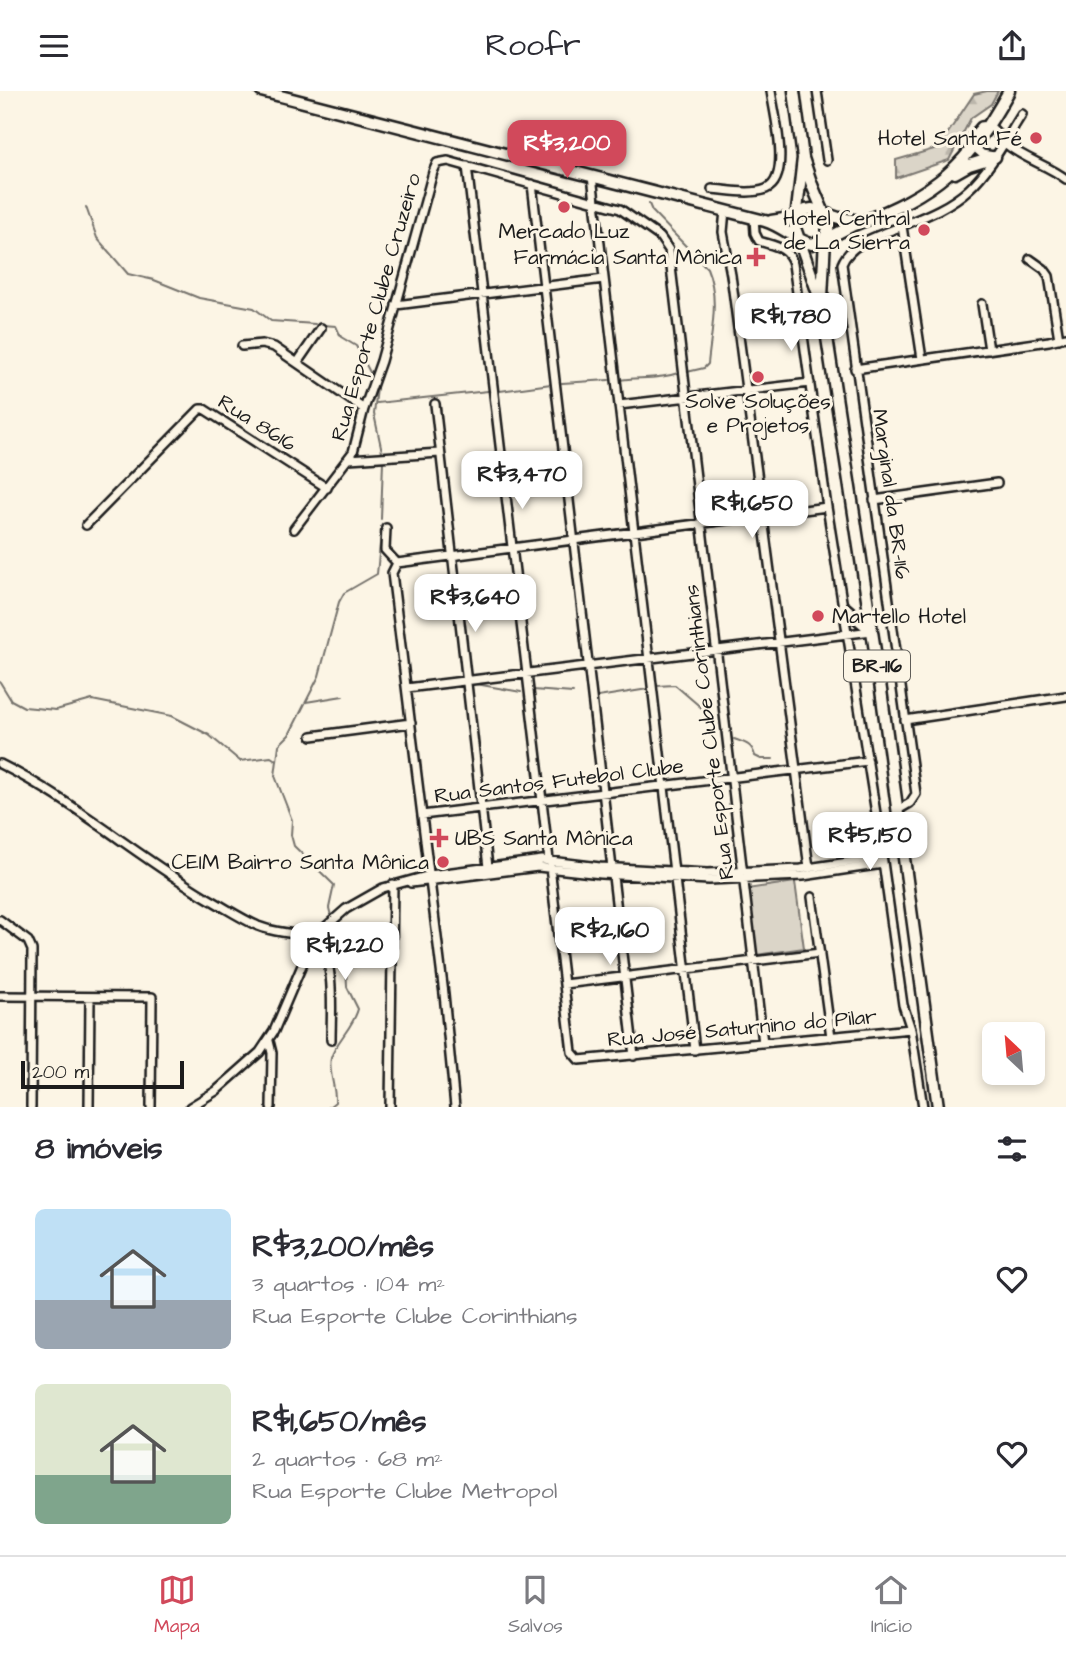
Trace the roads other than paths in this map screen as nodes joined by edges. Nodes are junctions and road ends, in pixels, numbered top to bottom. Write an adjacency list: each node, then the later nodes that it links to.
1 (261, 91): 15 (highway)
2 (771, 91): 19 (street)
3 (794, 91): 11 (highway, BR-116)
4 (817, 91): 12 (street)
5 (1009, 91): 7 (highway)
6 (1022, 114): 8 (street)
7 (985, 125): 8 (street); 9 (highway)
8 (1004, 143): 10 (street); 16 (street)
9 (974, 146): 10 (street); 18 (highway)
10 (995, 157): 18 (highway); 26 (street)
11 (803, 158): 22 (highway, BR-116); 23 (highway, BR-116)
12 (827, 160)
13 (440, 162): 14 (street, Rua Esporte Clube Corinthians); 34 (street, Rua Esporte Clube Cruzeiro)
14 (467, 166): 17 (street, Rua Esporte Clube Corinthians); 32 (street)
15 (592, 176): 20 (street); 21 (highway)
16 (1066, 179)
17 (532, 184): 20 (street, Rua Esporte Clube Corinthians); 31 (street)
18 (934, 186): 25 (highway)
19 (712, 189)
20 (595, 202): 30 (street); 45 (street, Rua Esporte Clube Corinthians)
21 (725, 211): 24 (highway); 44 (street)
22 (823, 213): 23 (highway); 25 (highway); 28 (highway, BR-116)
23 (797, 217): 24 (highway); 27 (highway, BR-116)
24 (760, 219): 27 (highway); 43 (street)
25 (864, 221): 28 (highway)
26 (902, 226): 40 (street); 42 (street, Marginal da BR-116)
27 (799, 238): 28 (highway); 35 (highway, BR-116)
28 (825, 238): 35 (highway, BR-116)
29 (1030, 259): 37 (street)
30 (604, 279): 31 (street); 47 (street)
31 (544, 286): 32 (street); 61 (street)
32 (482, 294): 34 (street); 62 (street)
33 (982, 304): 39 (street)
34 (396, 305): 48 (street, Rua Esporte Clube Cruzeiro)
35 (822, 305): 65 (highway, BR-116)
36 (321, 328): 41 (street)
37 (1063, 338): 39 (street)
38 (242, 347): 41 (street)
39 (989, 350): 40 (street)
40 (922, 359): 42 (street)
41 (297, 363): 48 (street)
42 (855, 369): 53 (street, Marginal da BR-116)
43 (810, 383): 44 (street); 54 (street)
44 (746, 390): 45 (street); 55 (street)
45 (686, 397): 47 (street); 56 (street, Rua Esporte Clube Corinthians)
46 (435, 404): 49 (street)
47 (619, 405): 60 (street)
48 (364, 409): 50 (street, Rua Esporte Clube Cruzeiro)
49 (440, 453): 50 (street); 63 (street)
50 (349, 459): 52 (street, Rua Esporte Clube Cruzeiro)
51 (997, 484): 53 (street)
52 (327, 488): 57 (street, Rua 8616); 59 (street, Rua Esporte Clube Cruzeiro)
53 (874, 500): 77 (street, Marginal da BR-116)
54 (827, 507): 55 (street); 66 (street)
55 (763, 515): 56 (street); 69 (street)
56 (701, 523): 60 (street); 70 (street, Rua Esporte Clube Corinthians)
57 (86, 525)
58 (386, 528): 64 (street)
59 (294, 529)
60 (634, 532): 61 (street); 71 (street)
61 (574, 540): 62 (street); 72 (street)
62 (512, 548): 63 (street); 73 (street)
63 (452, 556): 64 (street); 74 (street)
64 (397, 563): 75 (street)
65 (868, 603): 66 (highway); 67 (highway, BR-116)
66 (845, 608): 67 (highway); 68 (street)
67 (872, 631): 68 (street); 88 (highway, BR-116)
68 (848, 634): 69 (street); 80 (street)
69 (779, 642): 70 (street); 82 (street)
70 (716, 650): 71 (street); 83 (street, Rua Esporte Clube Corinthians)
71 (649, 659): 72 (street); 84 (street)
72 (589, 666): 73 (street); 85 (street)
73 (527, 674): 74 (street); 86 (street)
74 (467, 681): 75 (street); 87 (street)
75 (407, 688): 78 (street)
76 (1066, 696): 77 (street)
77 (905, 720): 88 (street, Marginal da BR-116)
78 (411, 723): 79 (street); 89 (street)
79 (312, 736)
80 (868, 761): 82 (street, Rua Santos Futebol Clube); 90 (street)
81 (0, 764): 101 (street)
82 (796, 771): 83 (street, Rua Santos Futebol Clube); 93 (street)
83 (732, 778): 84 (street, Rua Santos Futebol Clube); 96 (street, Rua Esporte Clube Corinthians)
84 (664, 786): 85 (street, Rua Santos Futebol Clube); 95 (street)
85 (603, 793): 86 (street, Rua Santos Futebol Clube); 94 (street)
86 (542, 800): 87 (street, Rua Santos Futebol Clube); 91 (street)
87 (482, 808): 89 (street, Rua Santos Futebol Clube); 92 (street)
88 (898, 810): 127 (highway, BR-116)
89 (422, 815): 97 (street)
90 (883, 860): 93 (street); 96 (street); 110 (street)
91 (550, 864): 92 (street); 94 (street); 97 (street); 106 (street)
92 (488, 867): 97 (street)
93 (809, 869): 96 (street)
94 (613, 871): 95 (street); 105 (street)
95 (674, 875): 96 (street); 104 (street)
96 (743, 876): 103 (street, Rua Esporte Clube Corinthians)
97 (430, 879): 98 (street); 125 (street)
98 (393, 884): 101 (street); 124 (street)
99 (812, 897): 102 (street)
100 (0, 920): 108 (street)
101 (316, 936): 112 (street); 113 (street)
102 (820, 953): 103 (street); 111 (street)
103 (754, 961): 104 (street); 114 (street, Rua Esporte Clube Corinthians)
104 (685, 969): 105 (street); 115 (street)
105 (625, 977): 106 (street); 116 (street)
106 (564, 984): 116 (street, Rua José Saturnino do Pilar)
107 (0, 996): 108 (street)
108 (32, 996): 109 (street); 118 (street)
109 (90, 997): 119 (street); 120 (street)
110 (911, 1029): 111 (street, Rua José Saturnino do Pilar); 126 (street)
111 (831, 1037): 114 (street, Rua José Saturnino do Pilar)
112 (268, 1041): 117 (street); 123 (street)
113 (331, 1041)
114 (763, 1043): 115 (street, Rua José Saturnino do Pilar)
115 (695, 1050): 116 (street, Rua José Saturnino do Pilar)
116 (634, 1056)
117 (210, 1095): 121 (street); 122 (street)
118 (31, 1107)
119 (89, 1107)
120 (151, 1107)
121 (190, 1107)
122 (210, 1107)
123 (271, 1107)
124 (390, 1107)
125 (455, 1107)
126 (923, 1107)
127 (938, 1107)

